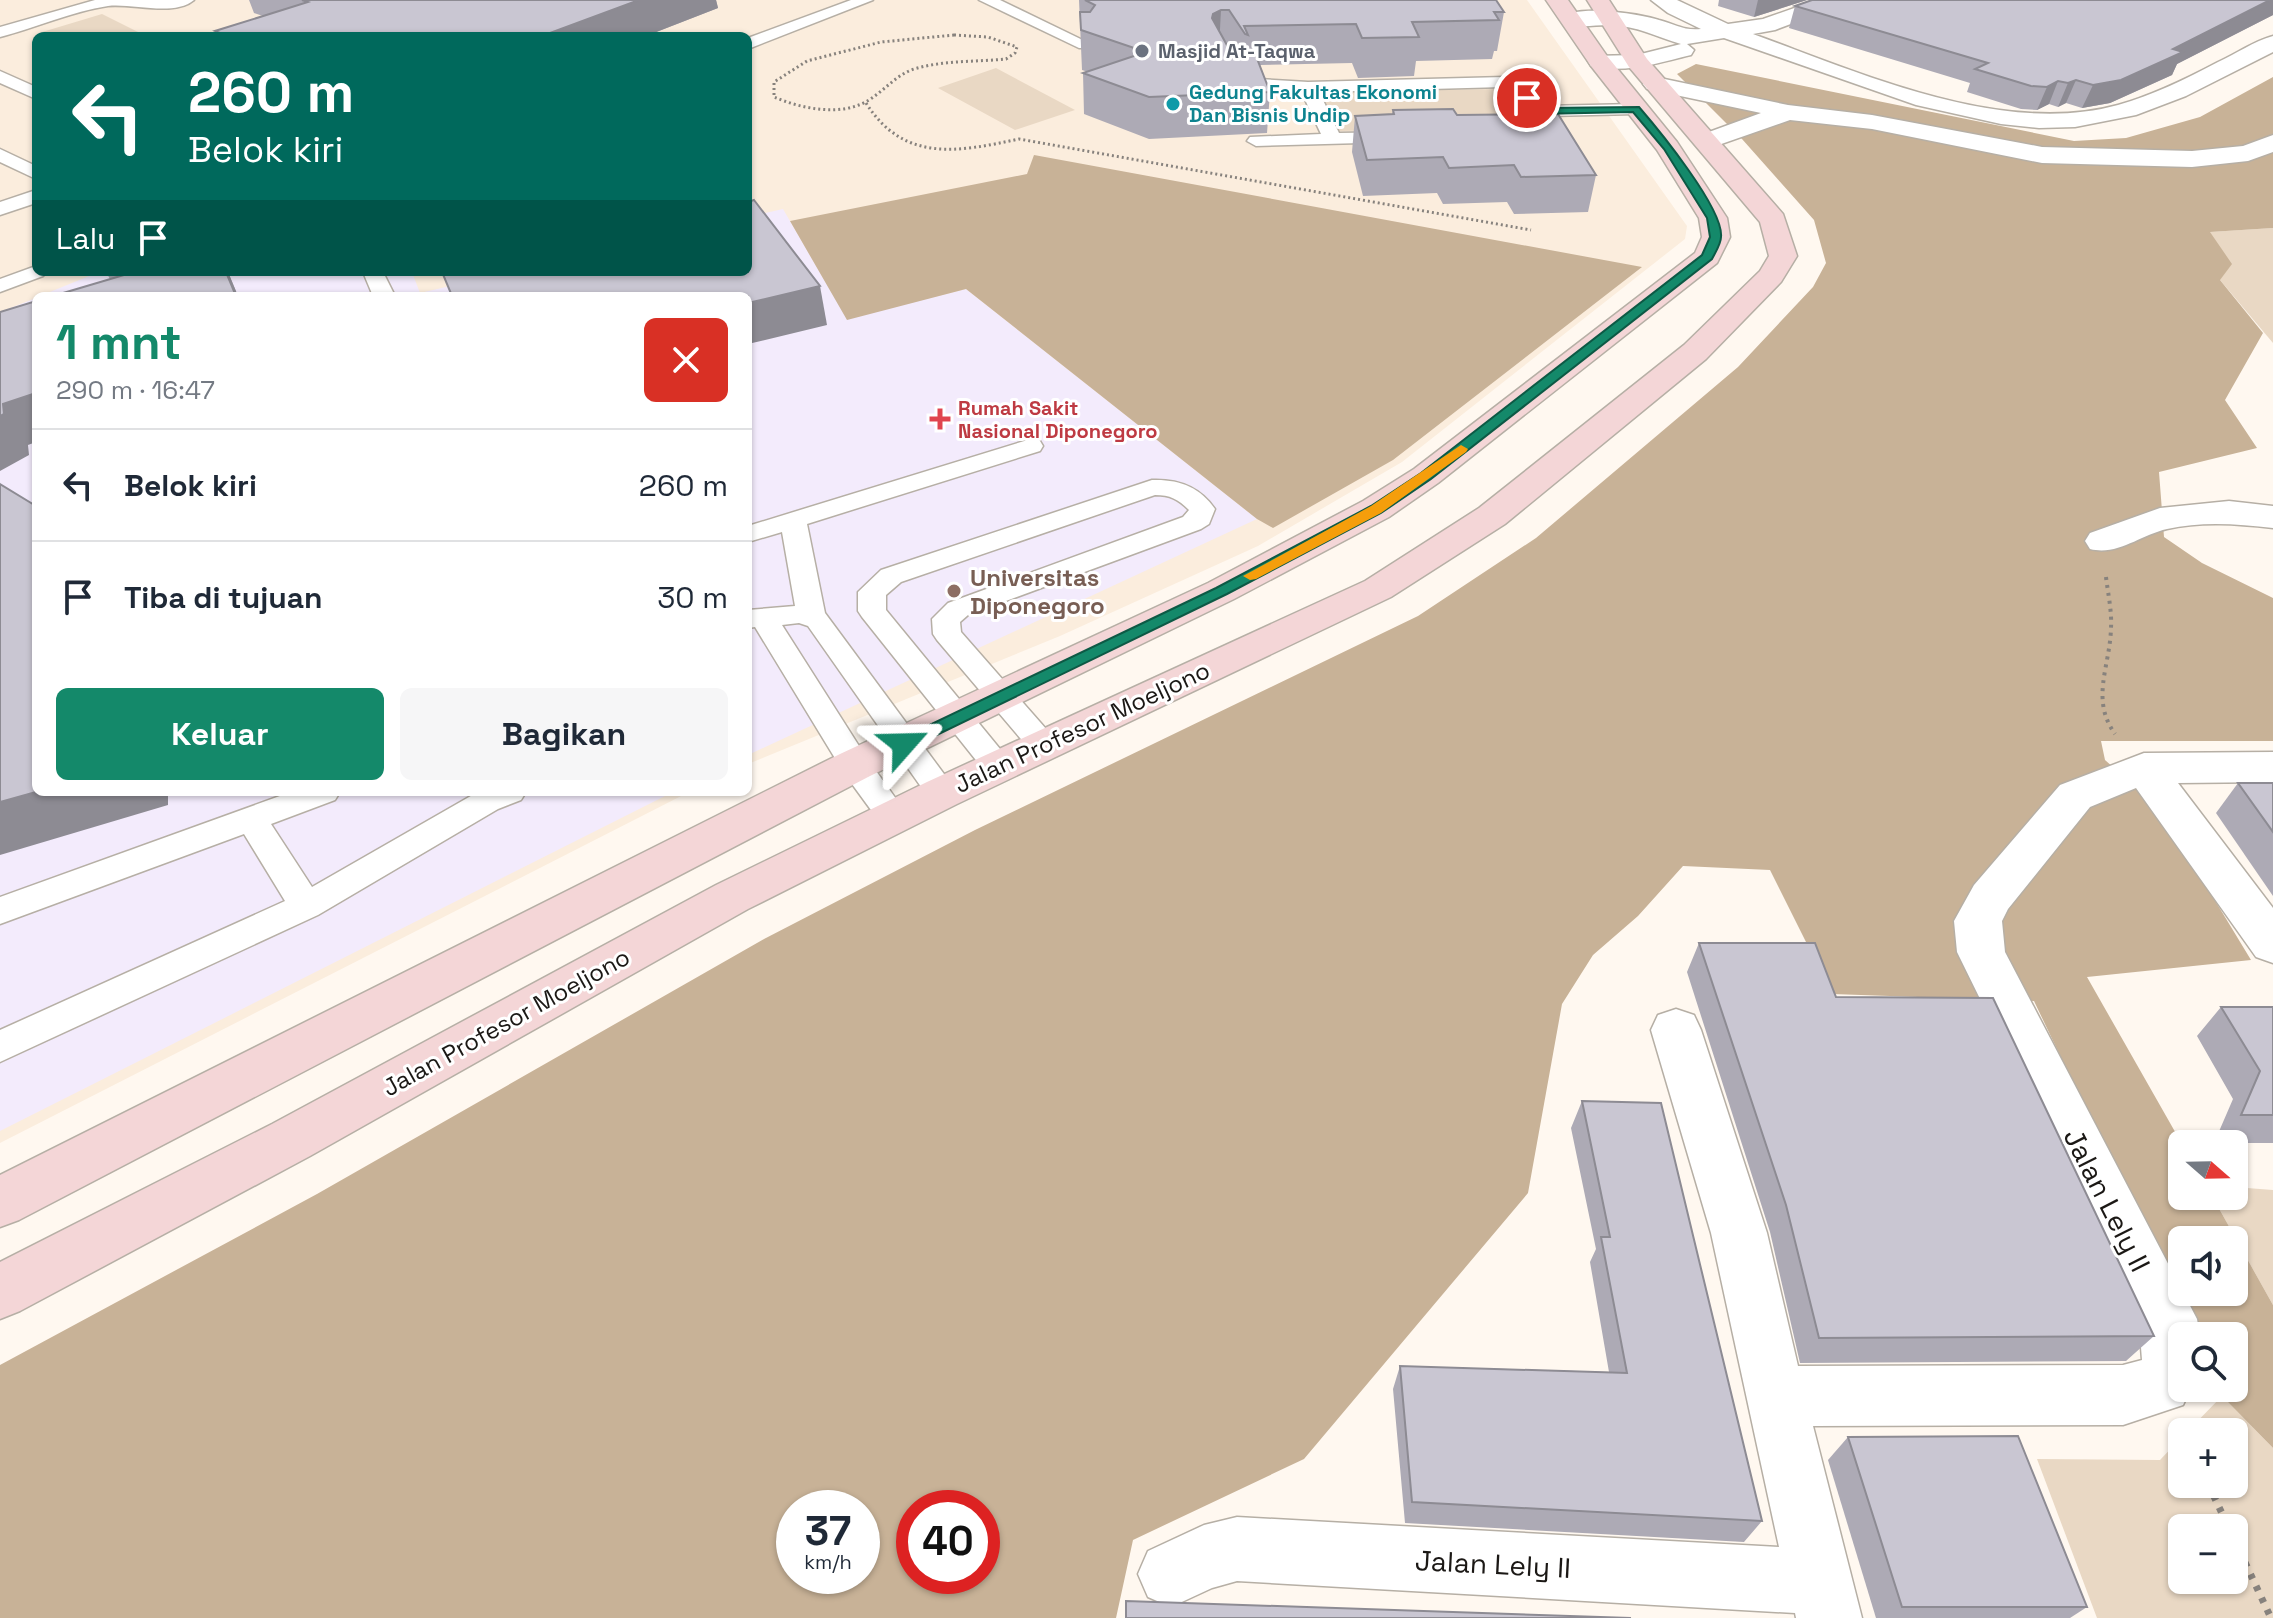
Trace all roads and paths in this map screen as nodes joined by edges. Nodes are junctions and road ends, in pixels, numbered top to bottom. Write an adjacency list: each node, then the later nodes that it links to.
1 (112, 0): 2 (lane); 8 (lane)
2 (186, 0)
3 (865, 0): 11 (lane)
4 (987, 0): 13 (lane)
5 (1662, 0): 9 (street)
6 (1837, 0): 9 (street)
7 (1585, 9): 10 (street); 16 (street, Jalan Profesor Moeljono)
8 (0, 32)
9 (1729, 32): 10 (street); 12 (street)
10 (1684, 38): 16 (street)
11 (752, 42)
12 (2273, 43)
13 (1085, 45)
14 (1221, 56): 17 (lane)
15 (2, 79): 18 (lane)
16 (1632, 79): 20 (lane); 21 (street); 27 (street, Jalan Profesor Moeljono)
17 (1308, 87): 20 (lane); 24 (lane)
18 (32, 92)
19 (866, 103): 19 (path); 32 (path)
20 (1537, 111): 22 (lane)
21 (1788, 112): 26 (street); 27 (street)
22 (1501, 134)
23 (1424, 136): 24 (lane)
24 (1332, 138): 25 (lane)
25 (1256, 141)
26 (2273, 143)
27 (1688, 144): 42 (street); 45 (street, Jalan Profesor Moeljono)
28 (0, 155): 29 (lane)
29 (32, 171)
30 (32, 197): 31 (lane)
31 (0, 209)
32 (1531, 230)
33 (32, 274): 34 (lane)
34 (0, 286)
35 (1031, 446): 37 (lane)
36 (2273, 517): 39 (street)
37 (793, 521): 38 (lane); 40 (lane)
38 (752, 533)
39 (2103, 541): 49 (path)
40 (811, 615): 41 (lane); 44 (lane)
41 (756, 618): 46 (lane)
42 (1003, 697): 43 (street); 43 (lane); 45 (lane)
43 (959, 718): 44 (street); 47 (lane)
44 (904, 744): 46 (street); 50 (lane)
45 (1043, 745): 47 (street, Jalan Profesor Moeljono)
46 (855, 765): 53 (lane); 60 (street)
47 (998, 766): 50 (street, Jalan Profesor Moeljono)
48 (2273, 767): 49 (street)
49 (2144, 768): 57 (street); 62 (street, Jalan Lely II)
50 (942, 793): 53 (street, Jalan Profesor Moeljono)
51 (313, 796): 54 (lane)
52 (500, 796): 55 (lane)
53 (893, 817): 61 (street, Jalan Profesor Moeljono)
54 (251, 818): 55 (lane); 56 (lane)
55 (306, 906): 59 (lane)
56 (0, 911)
57 (2273, 944)
58 (1676, 1030): 62 (street, Jalan Lely II)
59 (0, 1047)
60 (0, 1202)
61 (0, 1292)
62 (1775, 1396): 65 (street, Jalan Lely II)
63 (2248, 1569): 66 (path)
64 (1171, 1574): 65 (street, Jalan Lely II)
65 (1824, 1600)
66 (2271, 1618)

